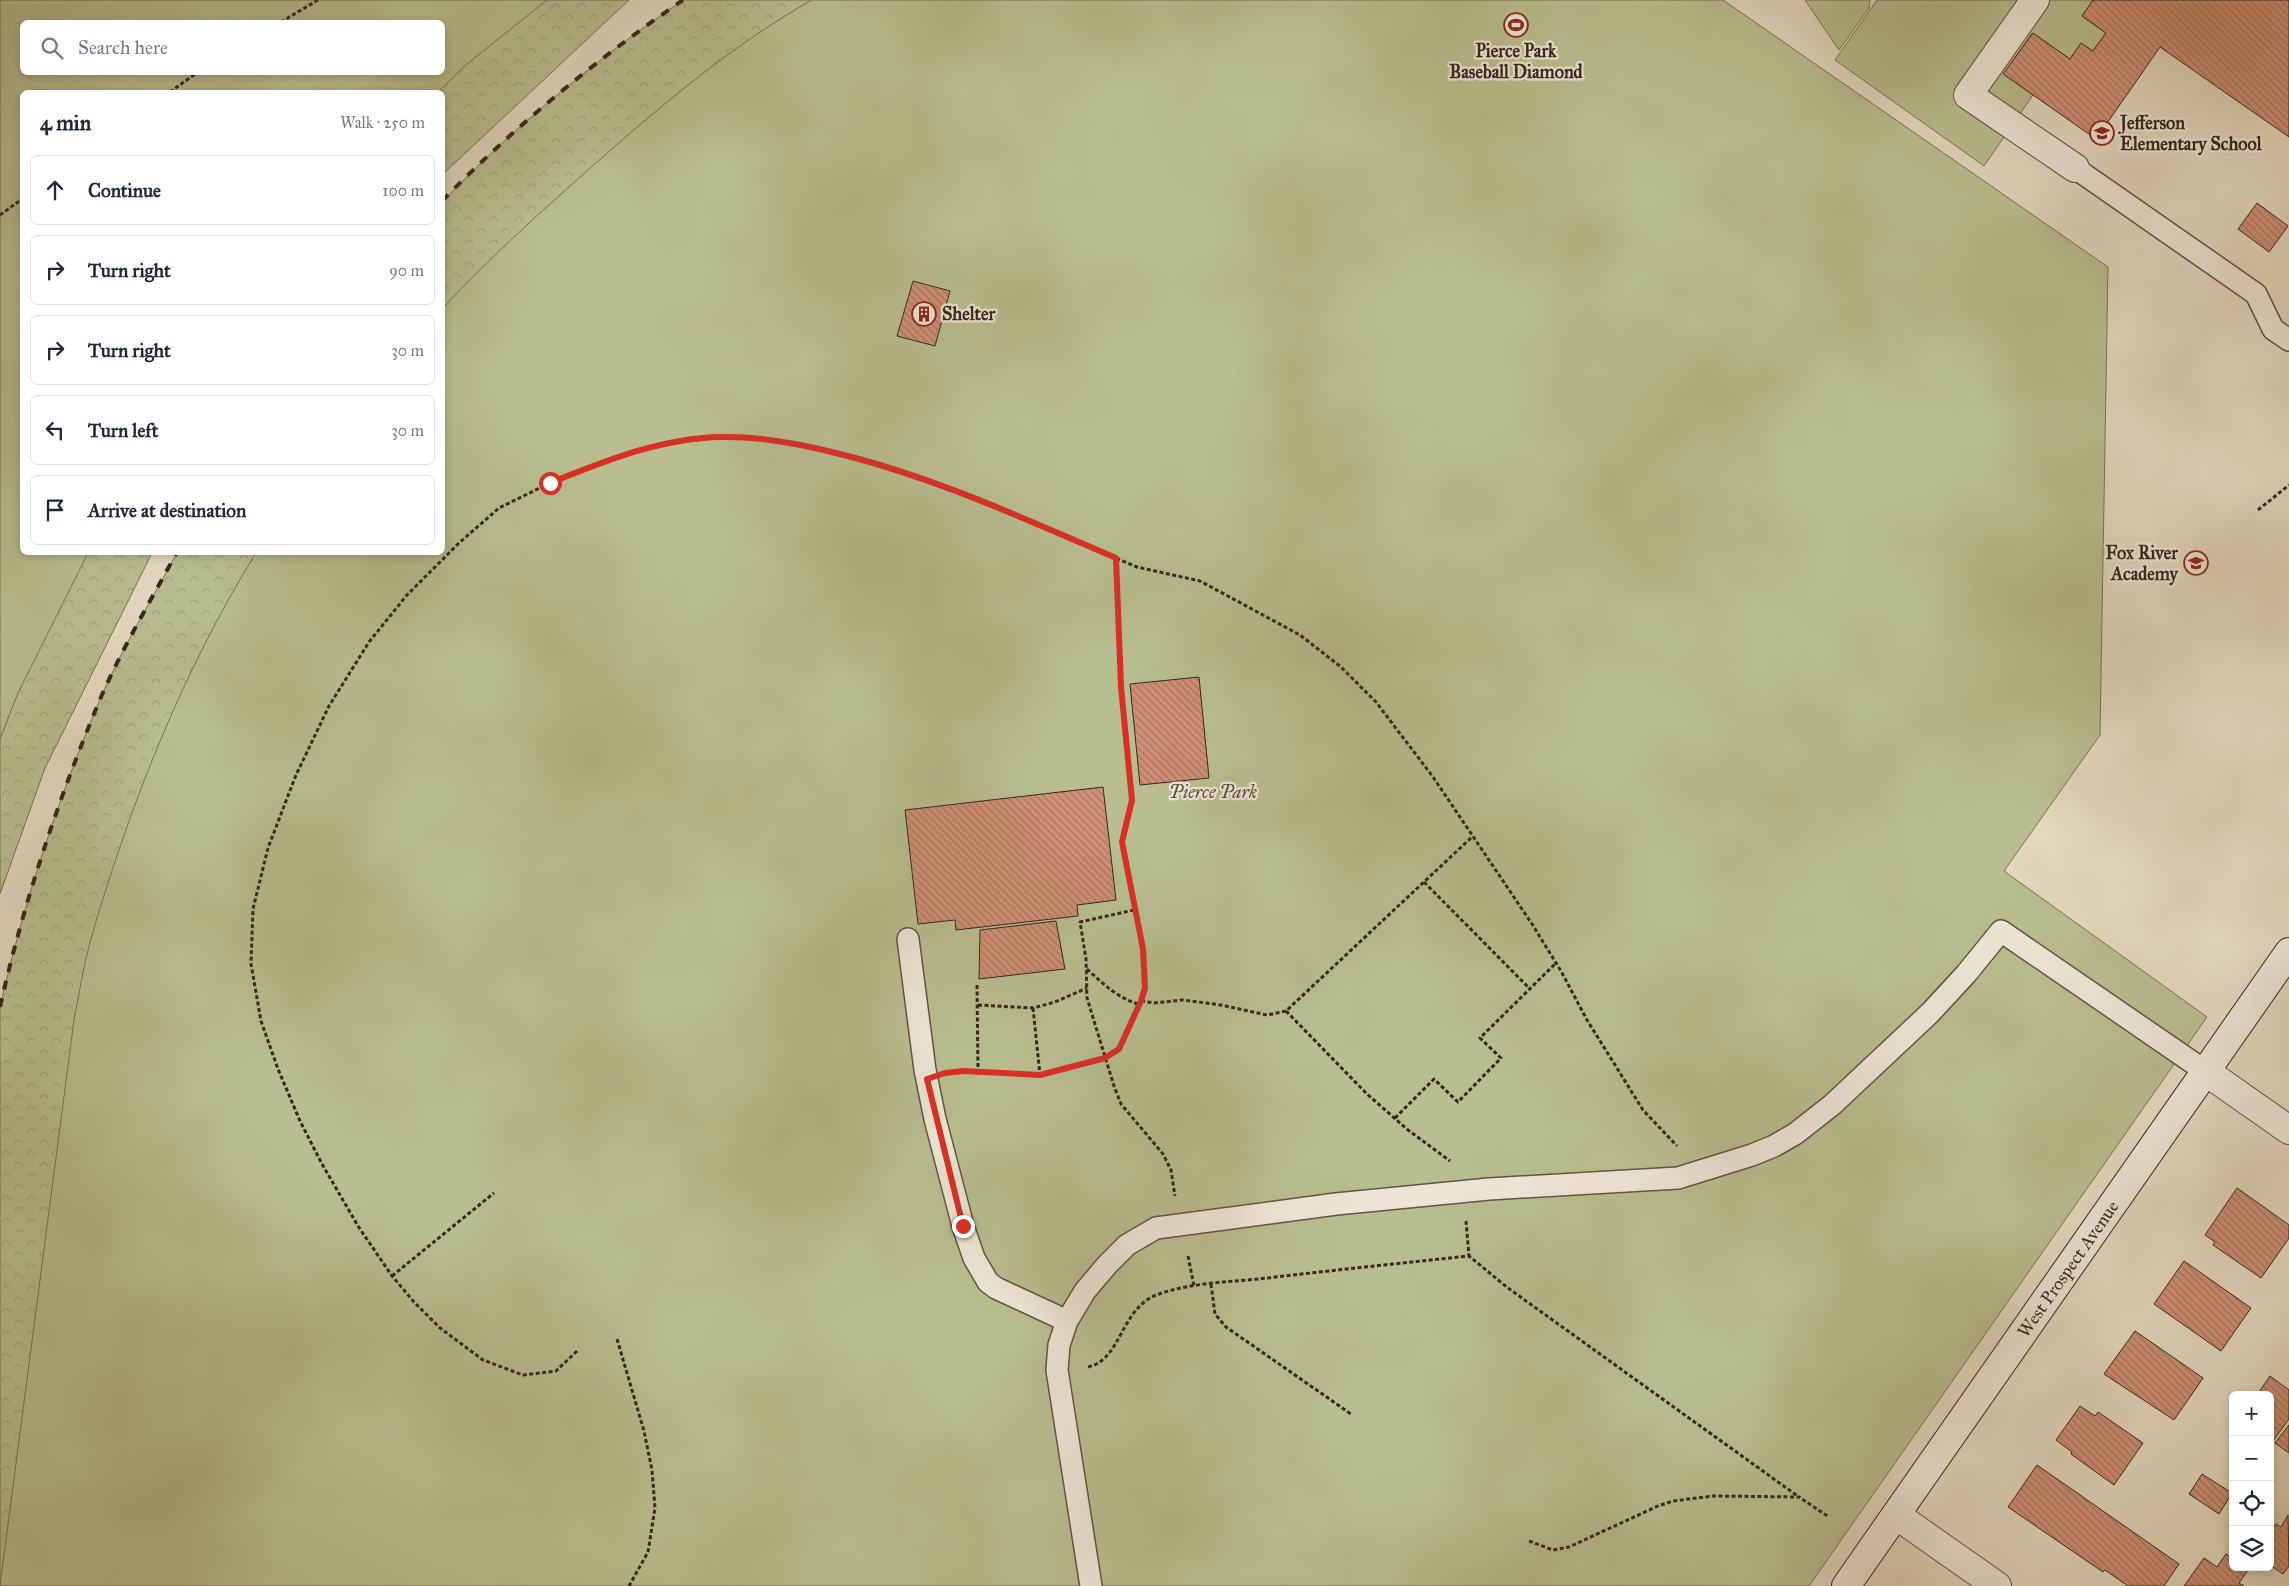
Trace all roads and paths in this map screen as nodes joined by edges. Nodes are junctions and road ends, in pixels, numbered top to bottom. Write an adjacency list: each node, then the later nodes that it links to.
1 (318, 0): 3 (path)
2 (2035, 0): 6 (main road)
3 (284, 20)
4 (194, 75): 5 (path)
5 (173, 90)
6 (2074, 168): 9 (lane)
7 (20, 201): 8 (path)
8 (0, 216)
9 (2289, 340)
10 (2289, 485): 11 (path)
11 (2258, 510)
12 (1116, 558): 13 (path); 15 (path); 38 (path)
13 (1472, 837): 14 (path); 18 (path)
14 (1424, 882): 22 (path); 26 (path)
15 (1134, 910): 19 (path); 23 (path)
16 (908, 939): 31 (lane)
17 (2289, 952): 28 (main road, West Prospect Avenue)
18 (1556, 963): 22 (path); 35 (path)
19 (1087, 969): 21 (path); 23 (path)
20 (977, 985): 24 (path)
21 (1087, 988): 25 (path); 27 (path)
22 (1529, 988): 32 (path)
23 (1139, 1002): 26 (path); 27 (path)
24 (978, 1005): 25 (path); 29 (path)
25 (1033, 1008): 30 (path)
26 (1286, 1011): 32 (path)
27 (1105, 1058): 30 (path); 37 (path)
28 (2205, 1071): 33 (main road); 35 (lane); 46 (main road, West Prospect Avenue)
29 (978, 1072): 30 (path); 31 (path)
30 (1040, 1075)
31 (927, 1079): 40 (lane)
32 (1395, 1118): 34 (path)
33 (2289, 1130)
34 (1453, 1163)
35 (1710, 1168): 40 (lane)
36 (494, 1193): 38 (path)
37 (1176, 1199)
38 (392, 1276): 42 (path)
39 (1211, 1284): 43 (path); 44 (path); 45 (path)
40 (1067, 1322): 43 (lane)
41 (617, 1339): 49 (path)
42 (577, 1351)
43 (1057, 1370): 50 (lane)
44 (1351, 1414)
45 (1799, 1497): 47 (path); 48 (path)
46 (1896, 1515): 51 (main road, West Prospect Avenue); 52 (main road)
47 (1828, 1517)
48 (1529, 1541)
49 (629, 1586)
50 (1091, 1586)
51 (1846, 1586)
52 (1997, 1586)

